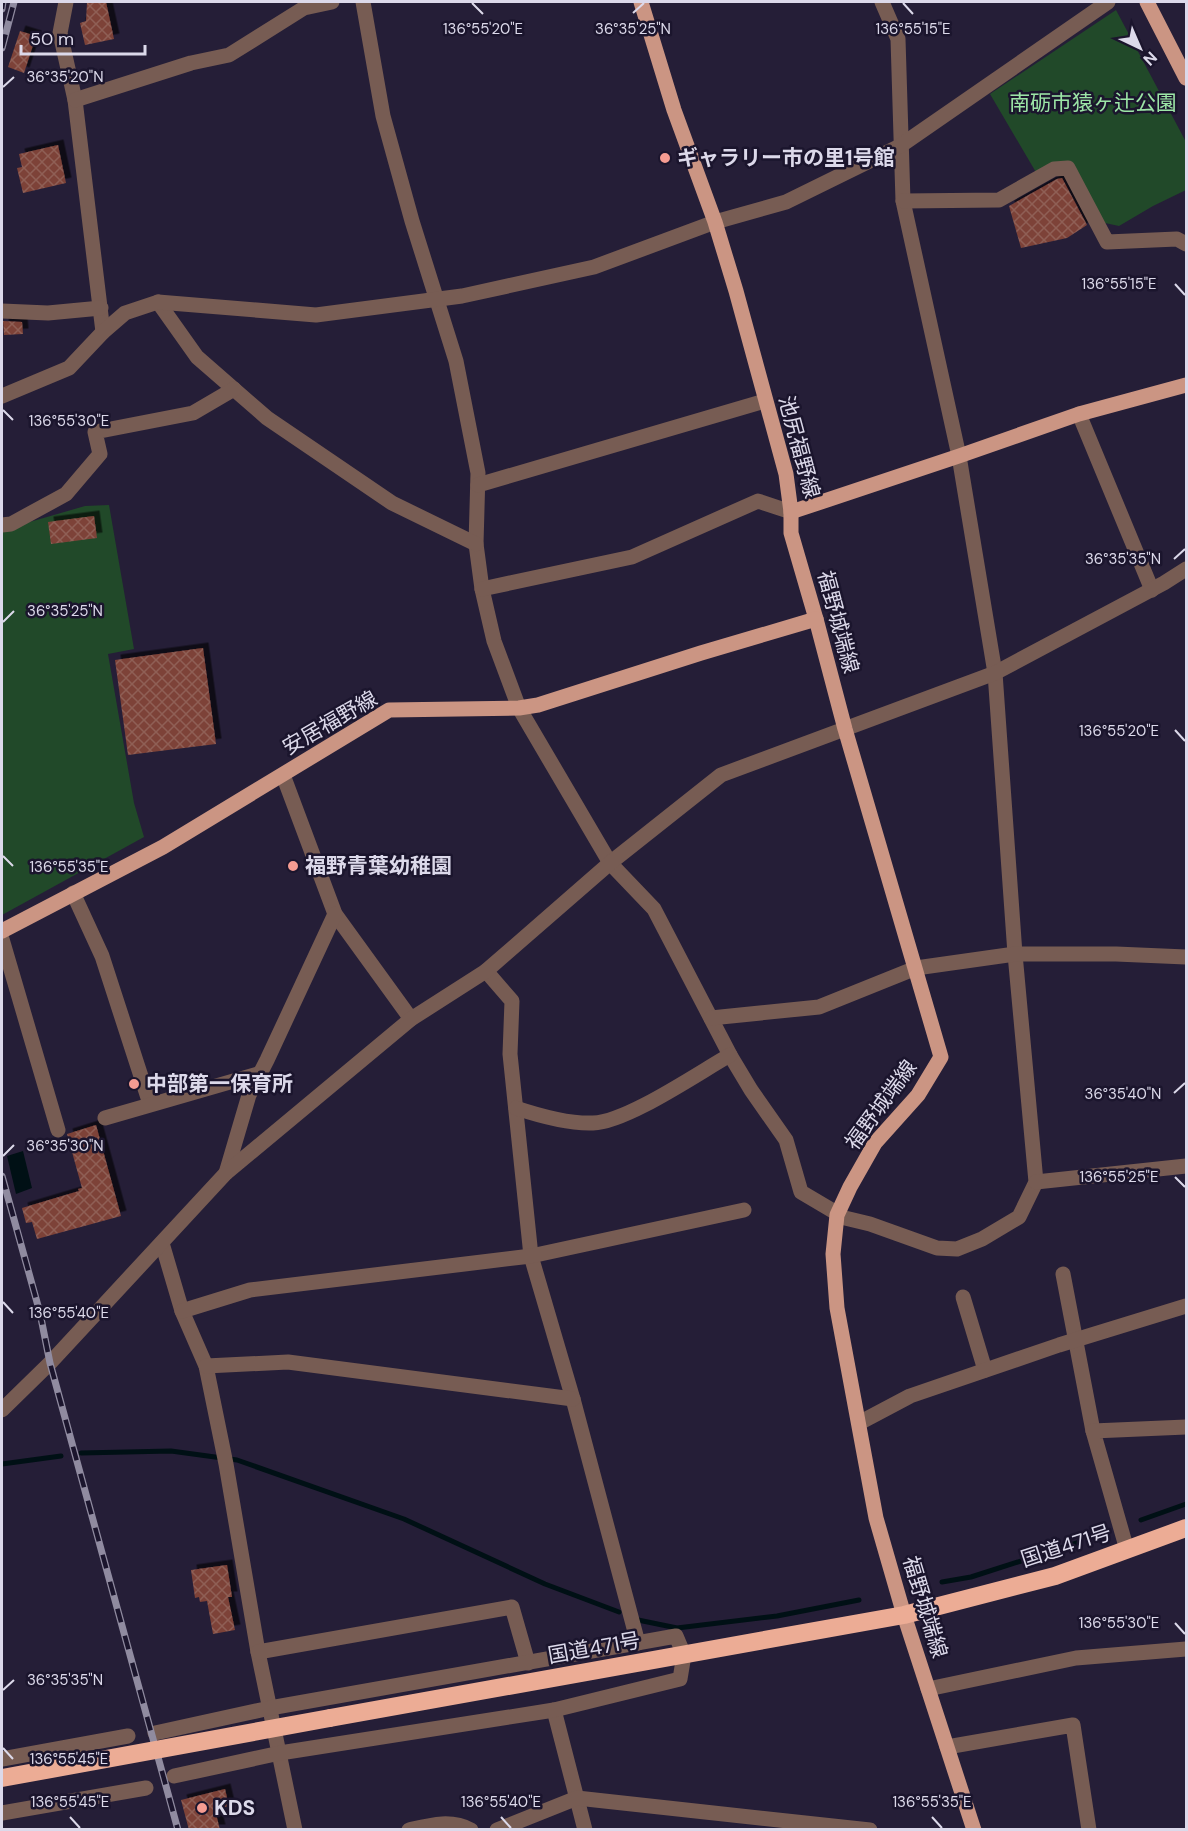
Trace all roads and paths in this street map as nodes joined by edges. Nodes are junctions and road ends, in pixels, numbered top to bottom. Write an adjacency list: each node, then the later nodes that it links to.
1 (66, 2): 9 (street)
2 (332, 2): 9 (street)
3 (363, 2): 14 (street)
4 (641, 2): 12 (main road, 池尻福野線)
5 (1108, 2): 10 (street)
6 (1147, 2): 8 (main road)
7 (888, 4): 10 (street)
8 (1186, 78)
9 (75, 100): 16 (street)
10 (900, 146): 11 (street); 12 (street)
11 (903, 201): 13 (street); 24 (street)
12 (716, 222): 14 (street); 22 (main road, 池尻福野線)
13 (1186, 244)
14 (436, 299): 15 (street); 25 (street)
15 (158, 302): 18 (street); 20 (street)
16 (100, 308): 17 (street); 18 (street)
17 (2, 311)
18 (103, 332): 21 (street)
19 (1186, 385): 23 (main road, 池尻福野線)
20 (234, 389): 27 (street); 28 (street)
21 (2, 396)
22 (765, 401): 25 (street); 26 (main road, 池尻福野線)
23 (1079, 414): 24 (main road, 池尻福野線); 31 (street)
24 (959, 456): 26 (main road, 池尻福野線); 33 (street)
25 (478, 485): 28 (street)
26 (791, 512): 30 (street); 32 (main road, 福野城端線)
27 (2, 525)
28 (476, 544): 30 (street)
29 (1186, 569): 31 (street)
30 (482, 589): 34 (street)
31 (1152, 590): 33 (street)
32 (816, 619): 34 (main road, 安居福野線); 35 (main road, 福野城端線)
33 (995, 673): 35 (street); 42 (street)
34 (519, 708): 36 (main road, 安居福野線); 37 (street)
35 (844, 729): 37 (street); 44 (main road, 福野城端線)
36 (283, 775): 38 (main road, 安居福野線); 39 (street)
37 (610, 863): 45 (street); 46 (street)
38 (73, 893): 40 (main road, 安居福野線); 50 (street)
39 (335, 914): 47 (street); 49 (street)
40 (2, 931)
41 (2, 939): 53 (street)
42 (1015, 954): 43 (street); 44 (street); 56 (street)
43 (1186, 957)
44 (916, 968): 46 (street); 58 (main road, 福野城端線)
45 (486, 970): 47 (street); 51 (street)
46 (711, 1018): 48 (street)
47 (411, 1019): 55 (street)
48 (730, 1055): 51 (street); 58 (street)
49 (261, 1073): 50 (street); 55 (street)
50 (150, 1104): 52 (street)
51 (516, 1108): 60 (street)
52 (105, 1118)
53 (57, 1130)
54 (1186, 1166): 56 (street)
55 (226, 1173): 59 (street)
56 (1036, 1182): 58 (street)
57 (744, 1209): 60 (street)
58 (837, 1215): 70 (main road, 福野城端線)
59 (162, 1244): 64 (street); 69 (street)
60 (531, 1256): 64 (street); 68 (street)
61 (1063, 1274): 65 (street)
62 (963, 1296): 67 (street)
63 (1186, 1306): 65 (street)
64 (182, 1311): 66 (street)
65 (1076, 1340): 67 (street); 72 (street)
66 (206, 1366): 68 (street); 78 (street)
67 (985, 1370): 70 (street)
68 (573, 1399): 76 (street)
69 (2, 1410)
70 (859, 1423): 75 (main road, 福野城端線)
71 (1186, 1427): 72 (street)
72 (1093, 1431): 74 (street)
73 (1186, 1527): 74 (highway, 国道471号)
74 (1127, 1550): 75 (highway, 国道471号)
75 (904, 1615): 79 (highway, 国道471号); 81 (main road, 福野城端線)
76 (638, 1643): 79 (street); 80 (street)
77 (1186, 1649): 81 (street)
78 (258, 1652): 80 (street); 82 (street)
79 (684, 1655): 83 (street); 90 (highway, 国道471号, bridge)
80 (528, 1663): 82 (street)
81 (928, 1689): 86 (main road, 福野城端線)
82 (270, 1708): 84 (street); 87 (street)
83 (554, 1710): 87 (street); 92 (street)
84 (155, 1733)
85 (128, 1736): 88 (street)
86 (947, 1747): 94 (main road, 福野城端線); 101 (street)
87 (280, 1752): 89 (street); 95 (street)
88 (2, 1759)
89 (174, 1776)
90 (2, 1778)
91 (146, 1788): 93 (street)
92 (578, 1798): 98 (street); 99 (street); 100 (street)
93 (2, 1813)
94 (972, 1829)
95 (295, 1830)
96 (409, 1830): 97 (street)
97 (471, 1830)
98 (497, 1830)
99 (585, 1830)
100 (870, 1830)
101 (1089, 1830)

